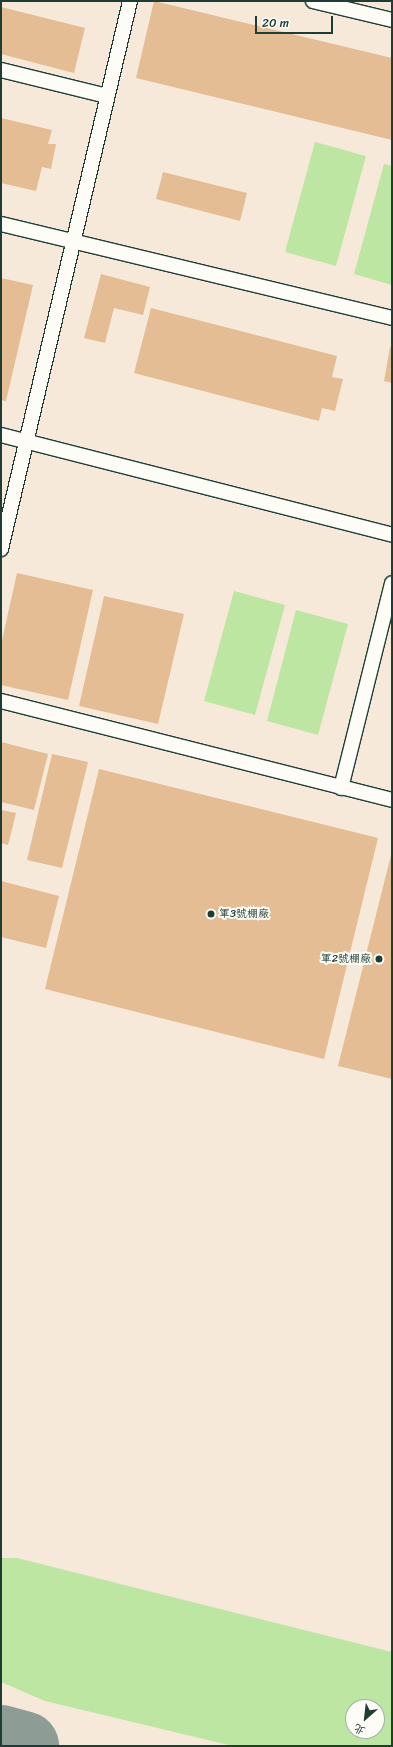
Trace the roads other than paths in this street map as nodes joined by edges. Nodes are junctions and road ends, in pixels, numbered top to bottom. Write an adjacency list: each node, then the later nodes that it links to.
1 (130, 1): 5 (lane)
2 (313, 1): 3 (lane)
3 (392, 20)
4 (1, 70): 5 (lane)
5 (107, 96): 7 (lane)
6 (1, 224): 7 (lane)
7 (74, 241): 8 (lane); 10 (lane)
8 (392, 318)
9 (1, 435): 10 (lane)
10 (26, 441): 11 (lane); 12 (lane)
11 (392, 535)
12 (1, 549)
13 (392, 583): 15 (lane)
14 (1, 701): 15 (lane)
15 (342, 788): 16 (lane)
16 (392, 800)

